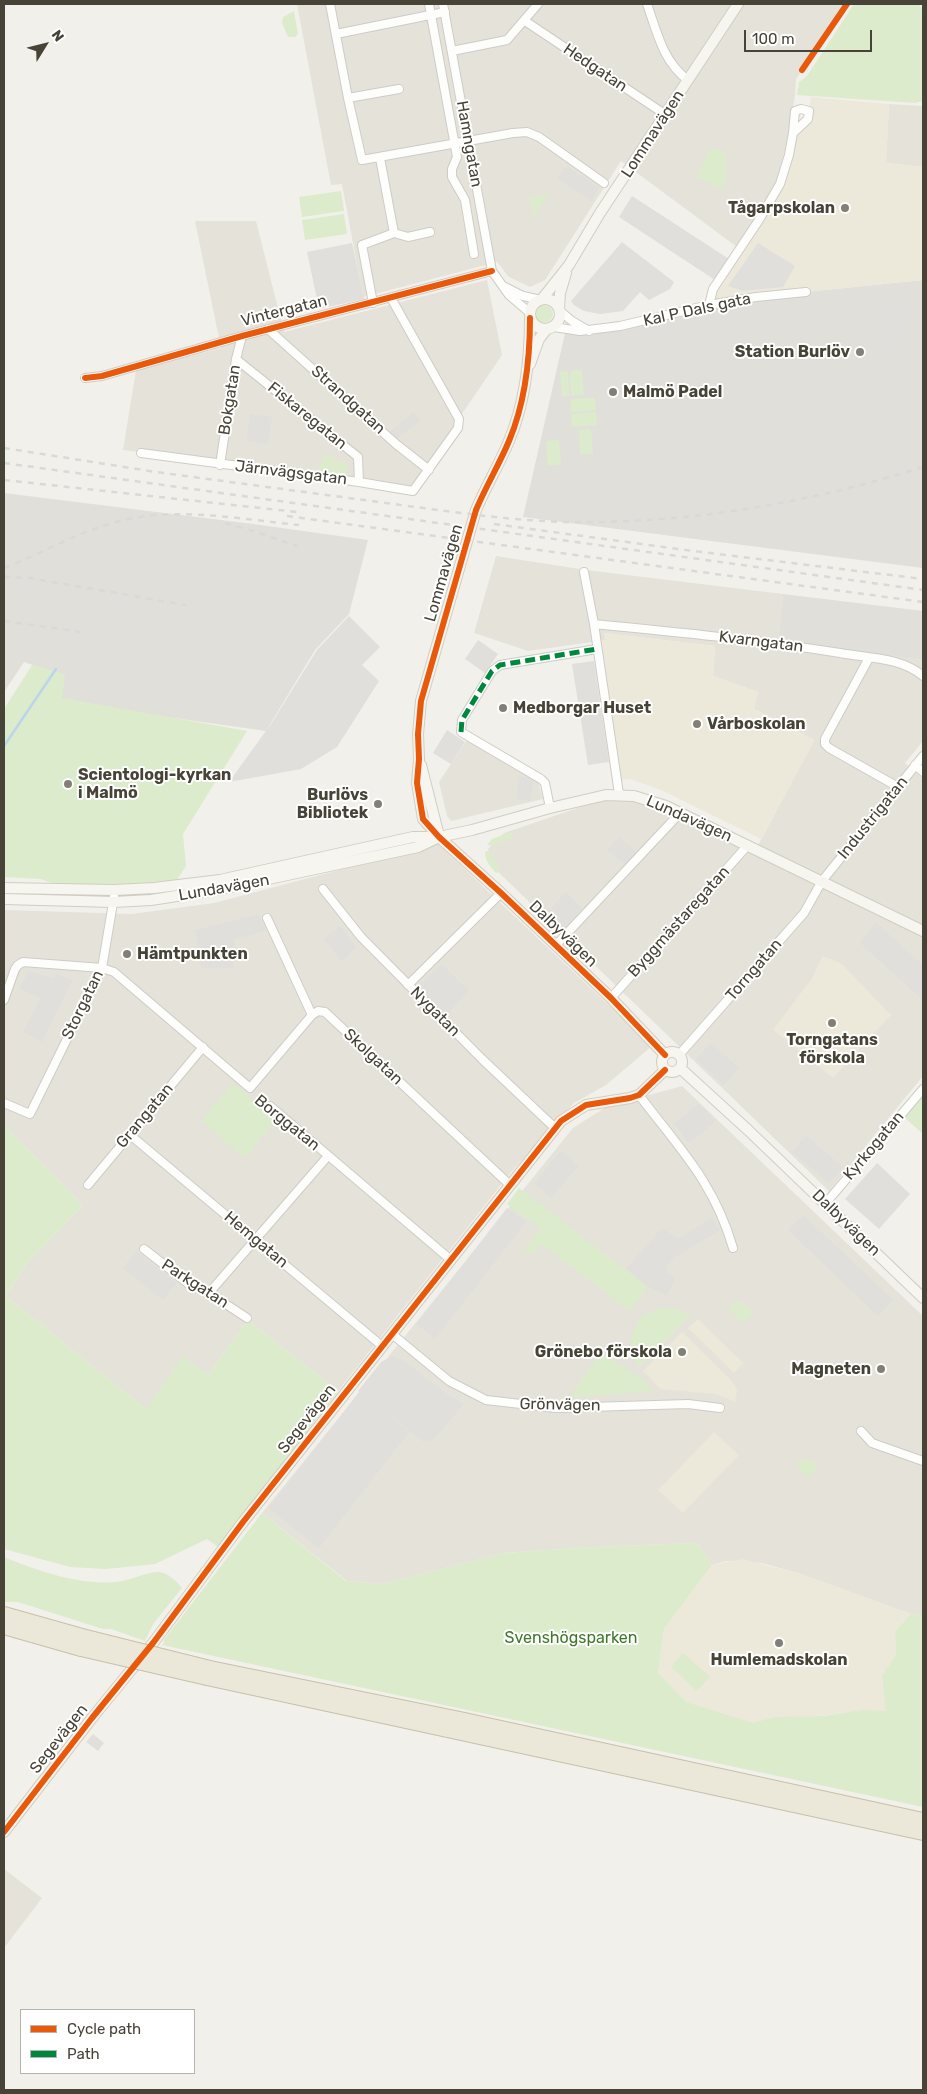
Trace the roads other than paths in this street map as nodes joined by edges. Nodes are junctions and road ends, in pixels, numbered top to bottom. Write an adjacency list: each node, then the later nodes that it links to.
1 (330, 4): 9 (street)
2 (429, 4): 7 (street)
3 (538, 4): 8 (street)
4 (647, 4): 11 (street)
5 (738, 4): 11 (street, Lommavägen)
6 (444, 8): 7 (street); 10 (street, Hamngatan)
7 (431, 14): 9 (street); 17 (street)
8 (525, 21): 10 (street); 14 (street, Hedgatan)
9 (336, 34): 13 (street)
10 (452, 51): 16 (street, Hamngatan)
11 (688, 80): 14 (street, Lommavägen)
12 (399, 89): 13 (street)
13 (348, 98): 18 (street)
14 (666, 115): 23 (street, Lommavägen)
15 (793, 133): 30 (street)
16 (469, 142): 17 (street); 19 (street); 24 (street, Hamngatan)
17 (454, 144): 18 (street); 22 (street)
18 (380, 158): 21 (street)
19 (604, 183)
20 (430, 232): 21 (street)
21 (394, 233): 29 (street)
22 (474, 254)
23 (569, 265): 28 (street, Lommavägen); 31 (street, Lommavägen)
24 (492, 271): 25 (street, Hamngatan); 27 (street, Vintergatan)
25 (499, 282): 28 (street, Hamngatan); 32 (street, Hamngatan)
26 (806, 292): 30 (street, Kal P Dals gata)
27 (391, 298): 29 (street, Vintergatan); 42 (street)
28 (542, 300): 31 (street); 32 (street, Lommavägen)
29 (374, 303): 34 (street, Vintergatan)
30 (708, 305): 35 (street, Kal P Dals gata)
31 (560, 310): 33 (street, Lommavägen); 35 (street)
32 (530, 316): 33 (street); 38 (street, Lommavägen)
33 (550, 328): 35 (street, Kal P Dals gata); 38 (street, Lommavägen)
34 (268, 329): 36 (street, Vintergatan); 42 (street, Strandgatan)
35 (589, 331)
36 (242, 336): 37 (street, Bokgatan); 39 (street, Vintergatan)
37 (236, 359): 41 (street, Bokgatan); 43 (street, Fiskaregatan)
38 (526, 374): 56 (street, Lommavägen)
39 (85, 378)
40 (142, 453): 41 (street, Järnvägsgatan)
41 (220, 465): 43 (street, Järnvägsgatan)
42 (429, 470): 43 (street, Järnvägsgatan)
43 (359, 482)
44 (584, 572): 45 (street)
45 (594, 624): 46 (street); 47 (street, Kvarngatan)
46 (598, 649): 53 (street); 54 (street)
47 (868, 658): 48 (street, Kvarngatan); 52 (street)
48 (923, 676)
49 (923, 756): 50 (street, Industrigatan)
50 (915, 765): 51 (street); 52 (street, Industrigatan)
51 (923, 772)
52 (898, 787): 58 (street, Industrigatan)
53 (620, 794): 54 (street, Lundavägen); 55 (street, Lundavägen)
54 (550, 808): 56 (street, Lundavägen)
55 (680, 813): 57 (street, Lundavägen); 67 (street)
56 (439, 837): 61 (street, Lundavägen); 62 (street, Dalbyvägen); 64 (street, Lundavägen)
57 (748, 845): 58 (street, Lundavägen); 70 (street, Byggmästaregatan)
58 (822, 881): 66 (street, Lundavägen); 75 (street, Torngatan)
59 (4, 888): 61 (street, Lundavägen)
60 (323, 889): 69 (street, Nygatan)
61 (114, 890): 64 (street, Storgatan)
62 (501, 893): 67 (street, Dalbyvägen); 69 (street)
63 (4, 899): 64 (street, Lundavägen)
64 (114, 902): 68 (street, Storgatan)
65 (267, 918): 72 (street)
66 (923, 931)
67 (556, 945): 70 (street, Dalbyvägen)
68 (102, 968): 71 (street); 73 (street, Borggatan); 80 (street, Storgatan)
69 (408, 985): 82 (street, Nygatan)
70 (611, 998): 74 (street, Dalbyvägen)
71 (4, 1000)
72 (312, 1015): 73 (street, Borggatan); 86 (street, Skolgatan)
73 (203, 1048): 83 (street, Grangatan)
74 (665, 1055): 75 (street); 77 (street)
75 (679, 1055): 76 (street)
76 (680, 1068): 77 (street); 87 (street, Dalbyvägen)
77 (665, 1070): 79 (street)
78 (923, 1088): 87 (street, Kyrkogatan)
79 (639, 1095): 82 (street, Segevägen); 89 (street)
80 (4, 1103)
81 (270, 1106): 84 (street, Borggatan)
82 (555, 1128): 86 (street, Segevägen)
83 (129, 1134): 85 (street, Grangatan); 88 (street, Hemgatan)
84 (328, 1156): 88 (street); 91 (street, Borggatan)
85 (88, 1184)
86 (510, 1185): 91 (street, Segevägen)
87 (826, 1204): 93 (street, Dalbyvägen)
88 (256, 1239): 92 (street); 96 (street, Hemgatan)
89 (733, 1248)
90 (144, 1250): 92 (street, Parkgatan)
91 (451, 1260): 95 (street, Segevägen)
92 (209, 1293): 94 (street, Parkgatan)
93 (923, 1298)
94 (247, 1318)
95 (392, 1334): 96 (street, Segevägen); 97 (street, Grönvägen)
96 (382, 1346): 105 (street, Segevägen)
97 (720, 1408)
98 (861, 1431): 99 (street)
99 (923, 1461)
100 (4, 1614): 102 (highway)
101 (4, 1627): 102 (highway)
102 (81, 1643): 103 (highway, bridge)
103 (208, 1673): 104 (highway); 106 (highway)
104 (923, 1820)
105 (4, 1832)
106 (923, 1833)

